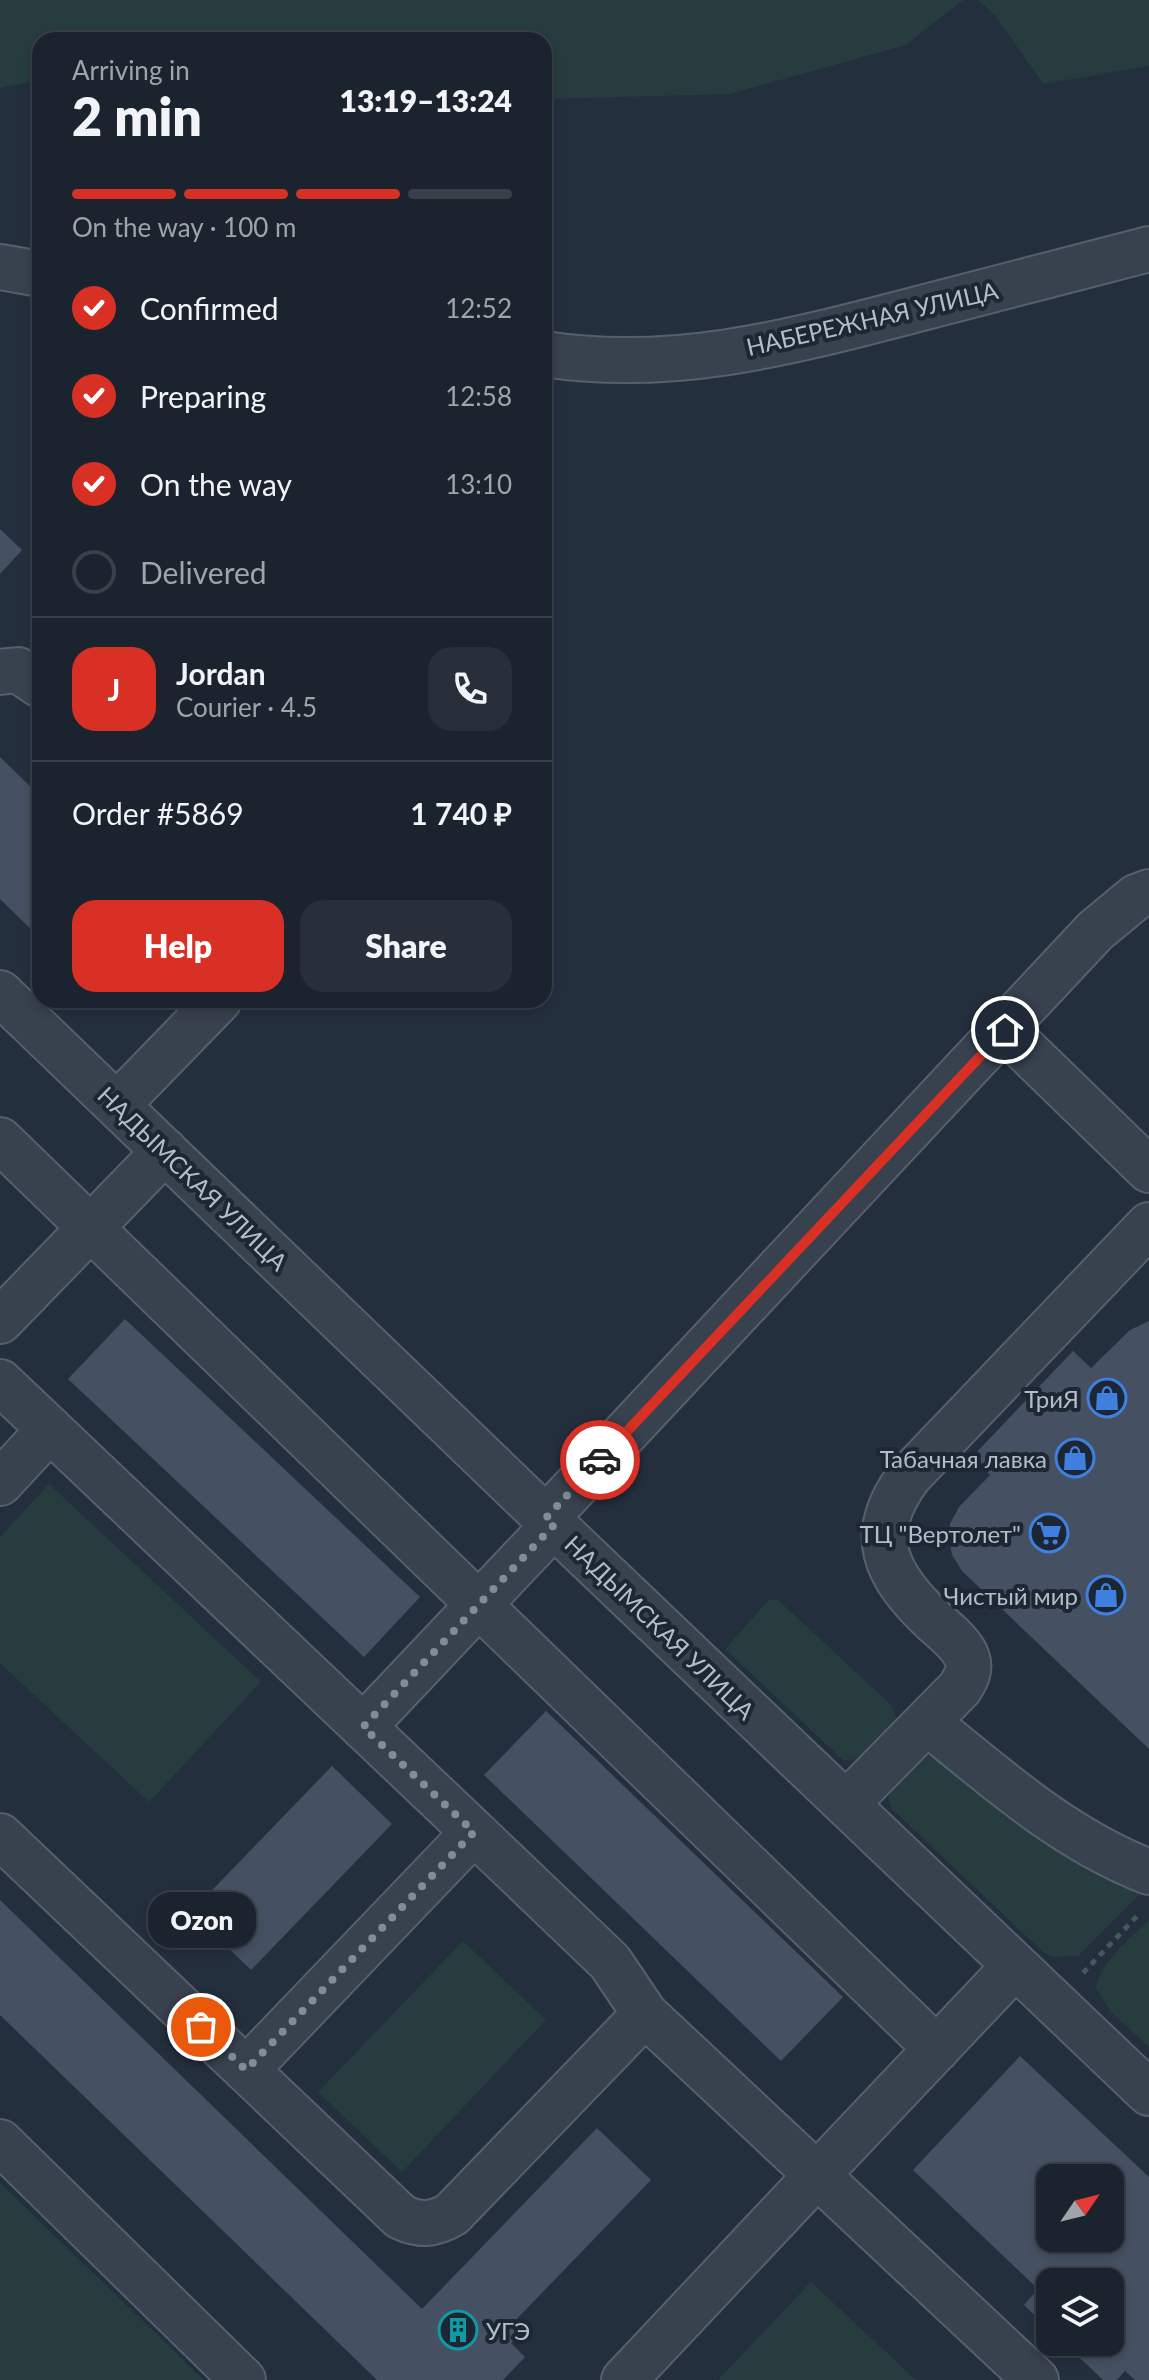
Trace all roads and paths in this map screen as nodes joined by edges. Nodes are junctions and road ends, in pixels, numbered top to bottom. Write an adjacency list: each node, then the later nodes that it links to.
1 (1149, 249): 4 (street, НАБЕРЕЖНАЯ УЛИЦА)
2 (0, 267): 3 (street)
3 (32, 273)
4 (552, 355)
5 (0, 672): 6 (street)
6 (32, 680)
7 (1143, 895): 10 (street)
8 (0, 993): 11 (street, НАДЫМСКАЯ УЛИЦА)
9 (211, 1008): 11 (street)
10 (1005, 1030): 14 (street); 21 (street)
11 (117, 1105): 13 (street, НАДЫМСКАЯ УЛИЦА)
12 (0, 1140): 16 (street)
13 (165, 1151): 16 (street); 21 (street, НАДЫМСКАЯ УЛИЦА)
14 (1149, 1170)
15 (1149, 1225): 23 (street)
16 (91, 1228): 17 (street); 22 (street)
17 (0, 1321)
18 (0, 1382): 19 (street)
19 (50, 1429): 20 (street); 24 (street)
20 (0, 1483)
21 (550, 1522): 22 (street); 25 (street, НАДЫМСКАЯ УЛИЦА)
22 (478, 1604): 24 (street); 33 (street)
23 (927, 1722): 25 (street); 28 (street)
24 (363, 1727): 26 (street)
25 (846, 1804): 30 (street, НАДЫМСКАЯ УЛИЦА)
26 (474, 1832): 32 (street); 34 (street)
27 (0, 1836): 34 (street)
28 (1149, 1872)
29 (1149, 1904): 31 (path)
30 (1015, 1966): 31 (street, НАДЫМСКАЯ УЛИЦА); 33 (street)
31 (1054, 2003): 35 (street, НАДЫМСКАЯ УЛИЦА)
32 (645, 2014): 34 (street); 37 (street)
33 (937, 2049): 37 (street)
34 (246, 2070)
35 (1149, 2093)
36 (0, 2142): 38 (street)
37 (817, 2175): 39 (street); 40 (street)
38 (243, 2380)
39 (624, 2380)
40 (1036, 2380)

